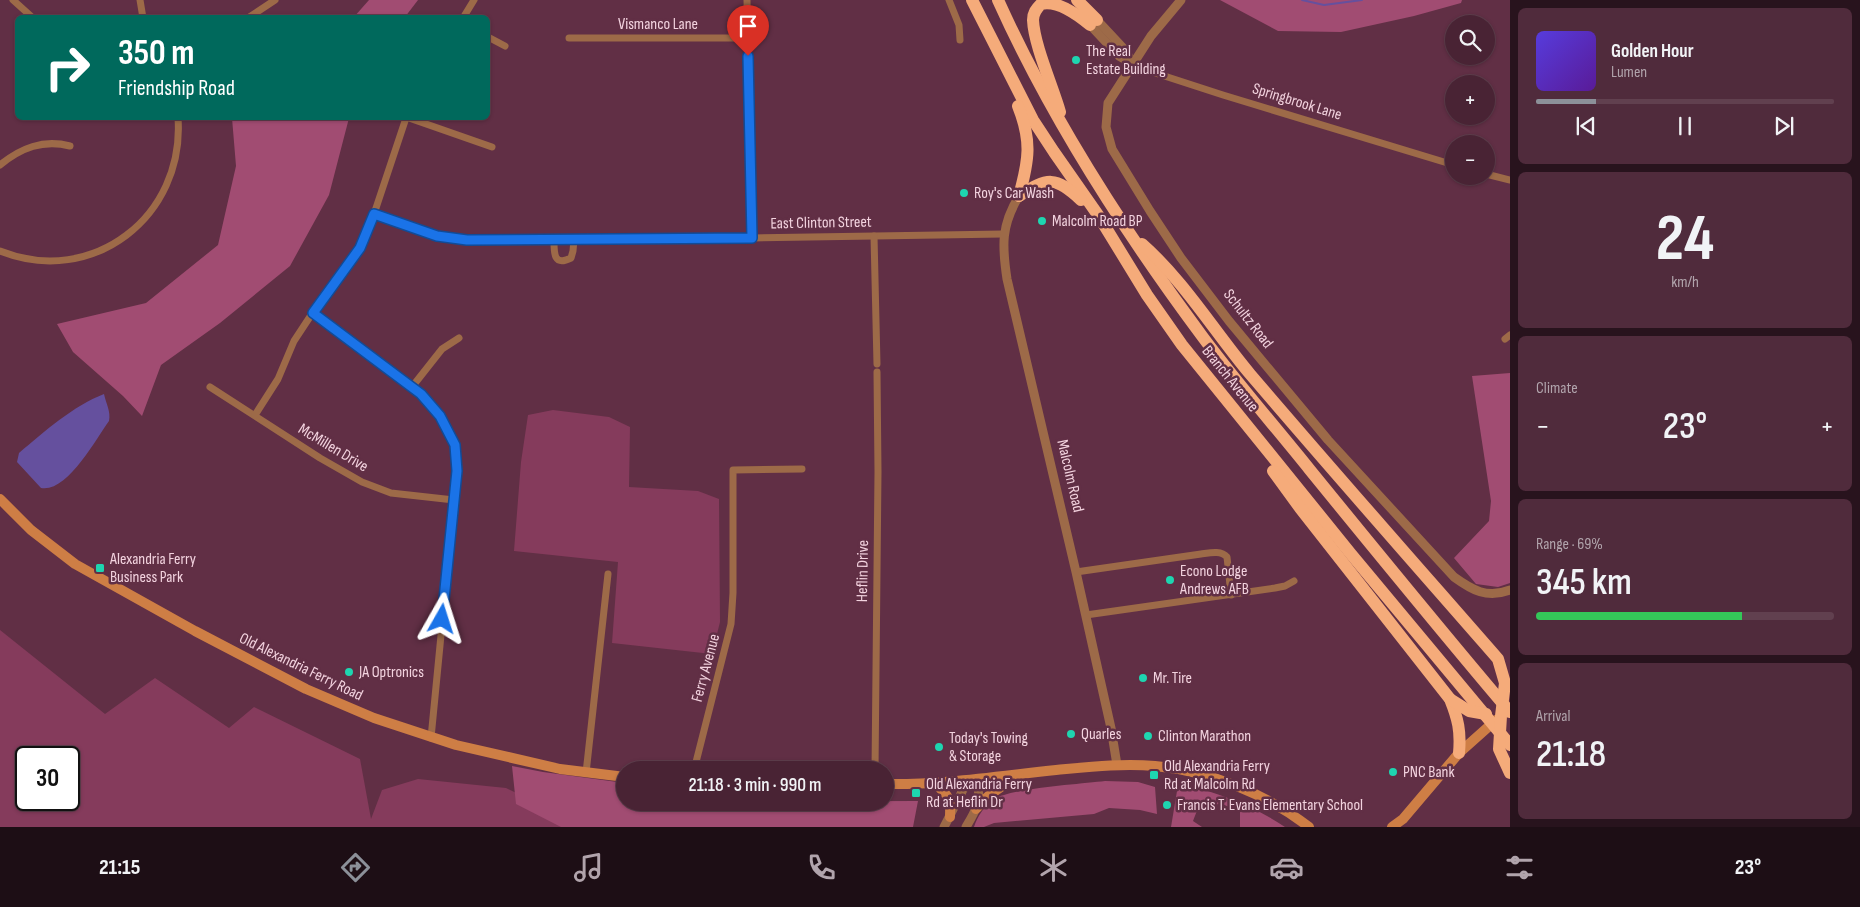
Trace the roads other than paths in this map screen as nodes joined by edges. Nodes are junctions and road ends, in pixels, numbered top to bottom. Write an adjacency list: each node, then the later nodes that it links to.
1 (13, 0): 11 (street)
2 (140, 0): 12 (street)
3 (274, 0): 13 (street)
4 (474, 0): 14 (street)
5 (747, 0): 18 (street)
6 (949, 0): 19 (street)
7 (972, 0): 20 (highway, Branch Avenue)
8 (998, 0): 26 (highway, Branch Avenue)
9 (1077, 0): 15 (highway)
10 (1181, 0): 22 (street, Schultz Road)
11 (30, 15)
12 (142, 15)
13 (252, 15)
14 (465, 15)
15 (1093, 22): 22 (street); 26 (highway)
16 (490, 38): 21 (street)
17 (569, 38): 18 (street, Vismanco Lane)
18 (747, 38): 39 (street)
19 (960, 40)
20 (995, 44): 33 (highway); 35 (highway, Branch Avenue)
21 (505, 46)
22 (1133, 64): 29 (street, Springbrook Lane); 55 (street, Schultz Road)
23 (178, 120): 42 (street)
24 (406, 120): 34 (street)
25 (413, 120): 28 (street)
26 (1067, 134): 36 (highway, Branch Avenue)
27 (70, 146): 30 (street)
28 (492, 147)
29 (1445, 161)
30 (0, 165)
31 (1495, 176): 32 (street)
32 (1510, 180)
33 (1019, 196): 35 (highway); 37 (street, Malcolm Road)
34 (374, 214): 40 (street, East Clinton Street); 43 (street)
35 (1098, 215): 47 (highway, Branch Avenue)
36 (1125, 228): 58 (highway); 60 (highway, Branch Avenue)
37 (1003, 234): 38 (street, East Clinton Street); 52 (street, Malcolm Road)
38 (874, 236): 39 (street, East Clinton Street); 65 (street, Heflin Drive)
39 (752, 238): 41 (street, East Clinton Street)
40 (554, 239): 41 (street, East Clinton Street); 41 (street)
41 (574, 239)
42 (0, 251)
43 (313, 313): 46 (street); 48 (street)
44 (459, 338): 46 (street)
45 (210, 387): 48 (street, McMillen Drive)
46 (412, 387): 51 (street)
47 (1232, 405): 59 (highway); 62 (highway, Branch Avenue)
48 (255, 415): 51 (street, McMillen Drive)
49 (802, 469): 64 (street, Ferry Avenue)
50 (0, 499): 61 (main road, Old Alexandria Ferry Road)
51 (454, 500): 61 (street)
52 (1076, 572): 56 (street); 57 (street, Malcolm Road)
53 (608, 574): 67 (street)
54 (1294, 581): 56 (street)
55 (1510, 590)
56 (1231, 595): 57 (street)
57 (1086, 615): 66 (street, Malcolm Road)
58 (1504, 661): 60 (highway)
59 (1450, 698): 60 (highway); 63 (highway)
60 (1508, 713): 63 (main road); 68 (highway)
61 (431, 738): 67 (main road, Old Alexandria Ferry Road)
62 (1510, 745)
63 (1459, 753): 76 (main road)
64 (696, 761)
65 (875, 761)
66 (1118, 765): 69 (main road); 79 (main road)
67 (586, 773): 70 (main road, Old Alexandria Ferry Road)
68 (1510, 773)
69 (1024, 774): 71 (main road); 74 (main road)
70 (616, 777)
71 (968, 780): 72 (main road); 74 (street); 75 (street)
72 (933, 782): 73 (main road); 75 (main road)
73 (894, 784)
74 (976, 809): 78 (street)
75 (950, 817): 77 (street)
76 (1395, 826)
77 (944, 827)
78 (966, 827)
79 (1308, 827)

